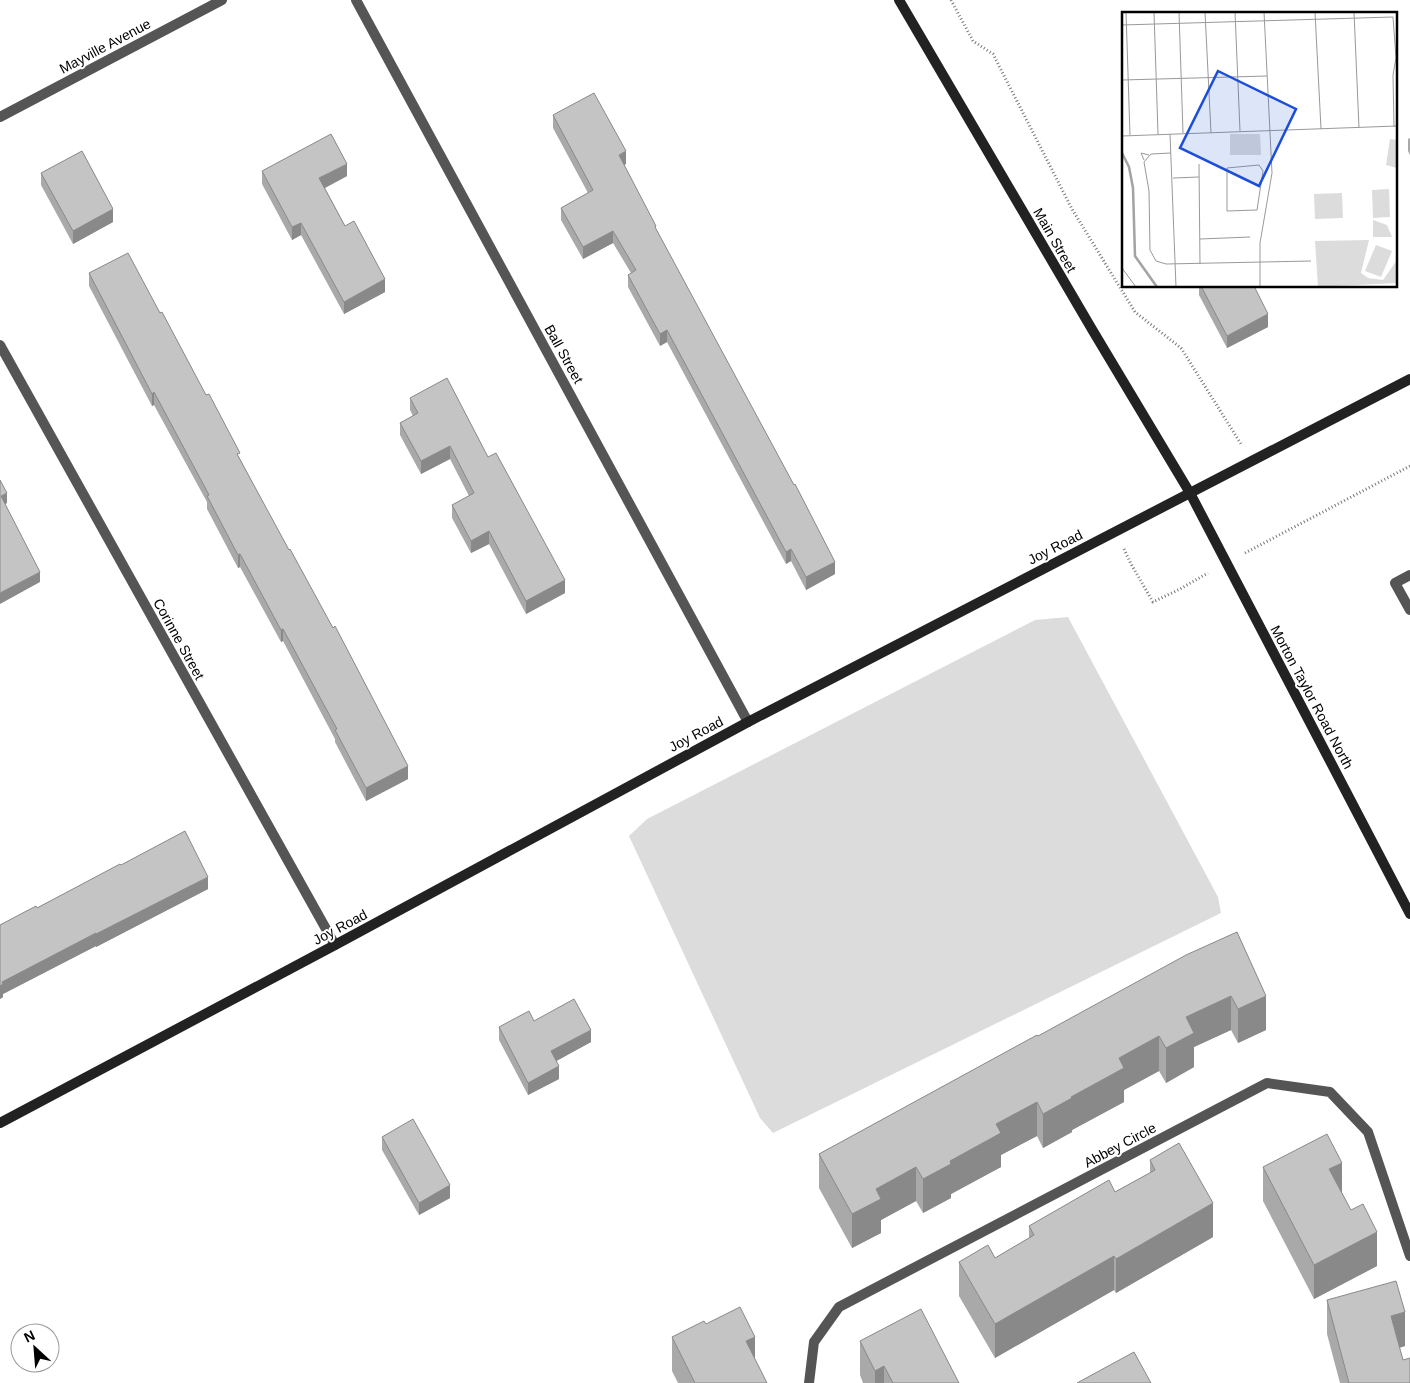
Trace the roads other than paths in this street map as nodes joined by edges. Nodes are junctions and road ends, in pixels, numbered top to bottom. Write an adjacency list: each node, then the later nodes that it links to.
1 (222, 0): 4 (street, Mayville Avenue)
2 (356, 0): 10 (street, Ball Street)
3 (899, 0): 7 (street, Main Street)
4 (0, 117)
5 (0, 346): 12 (street, Corinne Street)
6 (1410, 379): 7 (street, Joy Road)
7 (1190, 493): 10 (street, Joy Road); 11 (street, Morton Taylor Road North)
8 (1410, 575): 9 (street)
9 (1410, 610)
10 (748, 722): 12 (street, Joy Road)
11 (1410, 914)
12 (335, 945): 13 (street, Joy Road)
13 (0, 1123)
14 (1410, 1256): 15 (street, Abbey Circle)
15 (809, 1383)

